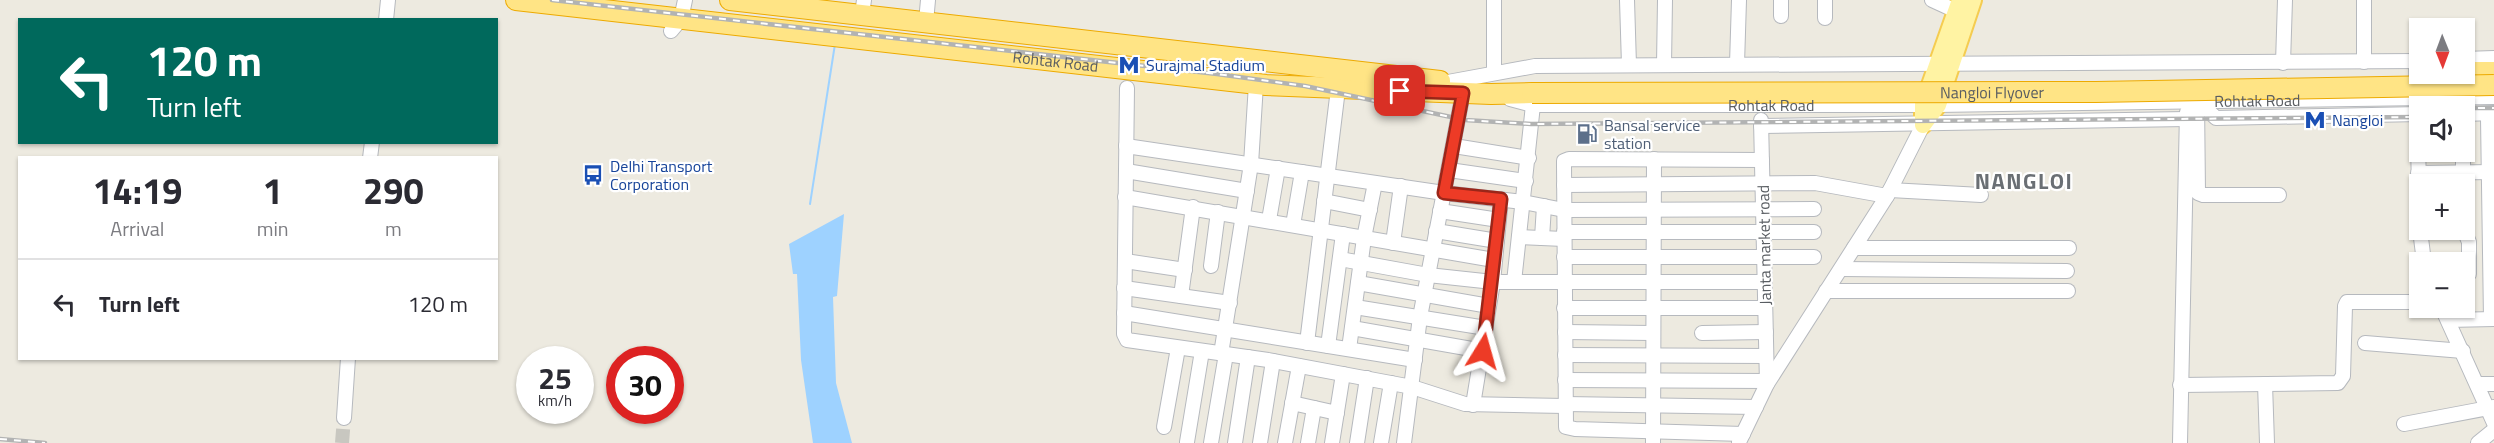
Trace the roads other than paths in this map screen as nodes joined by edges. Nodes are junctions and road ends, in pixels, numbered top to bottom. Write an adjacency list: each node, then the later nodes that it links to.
1 (388, 0): 19 (street)
2 (516, 0): 18 (highway, Rohtak Road)
3 (730, 0): 16 (highway, Rohtak Road)
4 (928, 0): 21 (street)
5 (1494, 0): 34 (street)
6 (1627, 0): 29 (street)
7 (1665, 0): 30 (street)
8 (1739, 0): 27 (street)
9 (1781, 0): 17 (street)
10 (1826, 0): 20 (street)
11 (1932, 0): 15 (street)
12 (1972, 0): 25 (main road)
13 (2285, 0): 26 (street)
14 (2364, 0): 24 (street)
15 (1958, 6): 25 (main road)
16 (860, 9): 21 (highway, Rohtak Road)
17 (1781, 16)
18 (679, 17): 35 (highway, Rohtak Road)
19 (386, 18)
20 (1825, 18)
21 (926, 22): 36 (highway, Rohtak Road)
22 (2494, 58): 23 (street)
23 (2475, 59)
24 (2364, 62): 26 (street, Rohtak Road); 28 (street, Rohtak Road)
25 (1944, 63): 26 (street, Rohtak Road); 27 (street, Rohtak Road); 46 (main road)
26 (2283, 63)
27 (1737, 64): 30 (street, Rohtak Road)
28 (2409, 64)
29 (1629, 65): 30 (street, Rohtak Road); 34 (street, Rohtak Road)
30 (1664, 65)
31 (2409, 65): 39 (highway, Nangloi Flyover)
32 (2475, 72): 33 (highway)
33 (2494, 72)
34 (1494, 73): 36 (street, Rohtak Road)
35 (1256, 84): 38 (highway, Rohtak Road); 59 (street)
36 (1455, 87): 38 (highway, Rohtak Road); 39 (highway, Nangloi Flyover); 41 (highway, Rohtak Road); 54 (street)
37 (1127, 88): 53 (street)
38 (1338, 89): 67 (street)
39 (1532, 92): 40 (highway, Nangloi Flyover, bridge); 41 (highway, Nangloi Flyover); 45 (street, Rohtak Road); 55 (street)
40 (2492, 93): 42 (street, Rohtak Road); 49 (street)
41 (1491, 94)
42 (2447, 96)
43 (2409, 98): 44 (street, Rohtak Road)
44 (2192, 100): 46 (street, Rohtak Road); 47 (street); 50 (street); 79 (street)
45 (1761, 105): 46 (street, Rohtak Road); 52 (street, Janta market road)
46 (1931, 105): 51 (main road)
47 (2409, 114)
48 (2475, 114): 49 (street)
49 (2490, 115): 64 (street)
50 (2187, 119): 51 (street); 185 (street)
51 (1923, 125): 52 (street); 77 (street)
52 (1761, 126): 57 (street, Janta market road)
53 (1126, 146): 59 (street); 61 (street)
54 (1454, 146): 55 (street); 62 (street)
55 (1529, 158): 69 (street)
56 (1654, 159): 57 (street); 71 (street); 73 (street)
57 (1762, 160): 72 (street, Janta market road)
58 (2418, 162): 65 (street)
59 (1251, 165): 60 (street); 75 (street)
60 (1278, 168): 63 (street); 95 (street)
61 (1126, 171): 75 (street); 80 (street)
62 (1449, 171): 69 (street); 76 (street)
63 (1302, 172): 67 (street); 96 (street)
64 (2491, 172): 68 (street); 126 (street)
65 (2418, 173): 66 (street)
66 (2426, 174)
67 (1328, 176): 70 (street); 82 (street)
68 (2475, 176)
69 (1526, 181): 83 (street)
70 (1375, 183): 74 (street); 89 (street)
71 (1564, 184): 73 (street); 90 (street)
72 (1762, 184): 73 (street); 77 (street); 87 (street, Janta market road)
73 (1654, 185): 86 (street)
74 (1401, 186): 76 (street); 108 (street)
75 (1247, 191): 93 (street)
76 (1444, 193): 81 (street); 91 (street)
77 (1888, 193): 78 (street); 109 (street)
78 (1981, 195)
79 (2279, 195)
80 (1125, 197): 85 (street); 118 (street)
81 (1501, 199): 83 (street); 94 (street)
82 (1324, 201): 89 (street); 97 (street)
83 (1523, 202): 84 (street); 105 (street)
84 (1544, 206): 90 (street); 106 (street)
85 (1193, 207): 92 (street); 122 (street)
86 (1653, 209): 87 (street); 90 (street); 100 (street)
87 (1763, 209): 88 (street); 101 (street, Janta market road)
88 (1814, 209)
89 (1370, 210): 104 (street)
90 (1564, 210): 103 (street)
91 (1440, 211): 94 (street); 98 (street)
92 (1218, 212): 93 (street); 120 (street)
93 (1243, 216): 95 (street); 140 (street)
94 (1499, 219): 107 (street)
95 (1269, 220): 96 (street)
96 (1293, 225): 97 (street)
97 (1319, 229): 102 (street); 159 (street)
98 (1436, 231): 107 (street); 111 (street)
99 (1814, 232): 101 (street)
100 (1653, 233): 101 (street); 103 (street); 112 (street)
101 (1763, 233): 113 (street, Janta market road)
102 (1343, 234): 104 (street); 116 (street)
103 (1564, 236): 106 (street); 114 (street)
104 (1364, 237): 108 (street); 119 (street)
105 (1519, 237): 106 (street); 128 (street)
106 (1542, 238)
107 (1497, 241): 117 (street)
108 (1393, 243): 111 (street)
109 (1854, 248): 110 (street); 121 (street)
110 (2069, 248)
111 (1432, 250): 117 (street); 124 (street)
112 (1653, 256): 113 (street); 114 (street); 130 (street)
113 (1764, 256): 115 (street); 131 (street, Janta market road)
114 (1564, 257): 129 (street)
115 (1814, 257)
116 (1340, 259): 119 (street); 161 (street)
117 (1494, 260): 127 (street)
118 (1125, 261): 122 (street); 133 (street)
119 (1361, 262): 124 (street); 132 (street)
120 (1211, 266)
121 (1840, 269): 123 (street); 134 (street)
122 (1185, 270): 136 (street)
123 (2067, 271)
124 (1428, 274): 127 (street); 137 (street)
125 (2475, 274): 126 (street)
126 (2492, 275): 138 (street)
127 (1492, 282): 128 (street); 141 (street)
128 (1514, 282): 129 (street)
129 (1564, 282): 130 (street); 143 (street)
130 (1652, 282): 131 (street); 145 (street)
131 (1764, 282): 144 (street, Janta market road)
132 (1358, 284): 137 (street); 142 (street)
133 (1124, 288): 136 (street); 146 (street)
134 (1826, 291): 135 (street); 181 (street)
135 (2068, 291)
136 (1181, 296): 140 (street)
137 (1424, 296): 141 (street); 147 (street)
138 (2492, 296): 150 (street)
139 (2409, 302): 182 (street)
140 (1230, 303): 153 (street)
141 (1489, 306): 152 (street)
142 (1355, 307): 147 (street); 151 (street)
143 (1564, 308): 145 (street); 154 (street)
144 (1765, 308): 145 (street); 155 (street, Janta market road)
145 (1652, 309): 156 (street)
146 (1124, 313): 153 (street); 162 (street)
147 (1420, 317): 152 (street); 158 (street)
148 (2475, 317): 150 (street)
149 (2447, 318): 166 (street)
150 (2493, 319)
151 (1352, 328): 158 (street); 163 (street)
152 (1486, 328): 165 (street)
153 (1226, 329): 159 (street); 167 (street)
154 (1564, 332): 156 (street); 168 (street)
155 (1766, 332): 157 (street); 170 (street, Janta market road)
156 (1652, 333): 169 (street)
157 (1702, 333)
158 (1418, 338): 165 (street); 173 (street)
159 (1307, 343): 161 (street)
160 (2365, 343): 166 (street)
161 (1328, 346): 163 (street)
162 (1178, 348): 164 (street); 198 (street)
163 (1349, 350): 173 (street)
164 (1202, 351): 167 (street); 202 (street)
165 (1483, 351): 188 (street)
166 (2463, 351): 183 (street)
167 (1223, 354): 171 (street); 203 (street)
168 (1565, 355): 169 (street); 178 (street)
169 (1652, 356): 170 (street); 179 (street)
170 (1766, 356): 181 (street, Janta market road)
171 (1248, 357): 174 (street); 204 (street)
172 (348, 360): 195 (street)
173 (1415, 360): 186 (street)
174 (1273, 361): 175 (street); 205 (street)
175 (1299, 366): 176 (street); 187 (street)
176 (1343, 374): 177 (street); 194 (street)
177 (1367, 378): 180 (street); 209 (street)
178 (1565, 380): 179 (street); 189 (street)
179 (1653, 381): 181 (street); 190 (street)
180 (1390, 383): 186 (street); 210 (street)
181 (1767, 383): 191 (street)
182 (2265, 384): 185 (street); 213 (street)
183 (2477, 384): 184 (street); 192 (street)
184 (2494, 384)
185 (2180, 385): 212 (street)
186 (1412, 387): 188 (street); 211 (street)
187 (1292, 404): 193 (street); 206 (street)
188 (1473, 405): 189 (street)
189 (1565, 405): 190 (street); 200 (street)
190 (1653, 405): 191 (street); 200 (street)
191 (1756, 407): 201 (street)
192 (2490, 407): 196 (street); 197 (street)
193 (1314, 408): 194 (street); 207 (street)
194 (1337, 413): 208 (street)
195 (344, 418)
196 (2494, 423)
197 (2404, 424)
198 (1164, 427)
199 (2494, 430): 214 (street)
200 (1653, 437): 201 (street)
201 (1741, 438)
202 (1187, 442)
203 (1211, 443)
204 (1235, 443)
205 (1260, 443)
206 (1285, 443)
207 (1308, 443)
208 (1332, 443)
209 (1357, 443)
210 (1382, 443)
211 (1404, 443)
212 (2180, 443)
213 (2267, 443)
214 (2478, 443)

